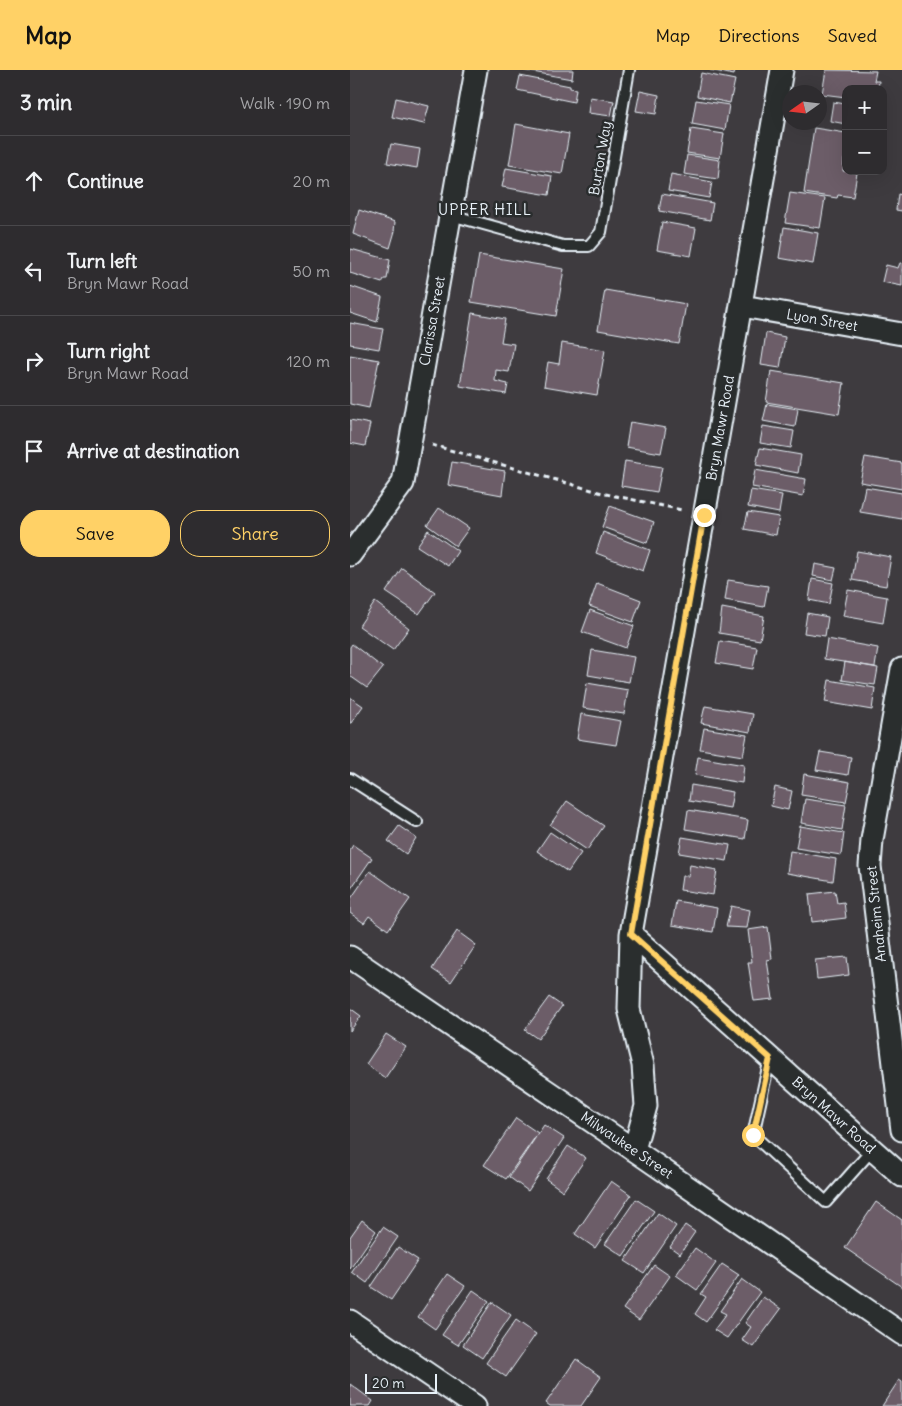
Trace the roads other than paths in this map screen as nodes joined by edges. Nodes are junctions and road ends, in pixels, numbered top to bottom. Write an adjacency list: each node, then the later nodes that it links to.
1 (476, 70): 4 (street, Clarissa Street)
2 (629, 70): 4 (lane, Burton Way)
3 (782, 70): 5 (street, Bryn Mawr Road)
4 (451, 215): 7 (street, Clarissa Street)
5 (742, 306): 6 (street, Lyon Street); 11 (street, Bryn Mawr Road)
6 (902, 334)
7 (350, 555)
8 (902, 669): 14 (street, Anaheim Street)
9 (350, 779): 10 (lane)
10 (417, 822)
11 (631, 934): 13 (street, Bryn Mawr Road); 15 (street, Bryn Mawr Road)
12 (350, 957): 15 (street, Milwaukee Street)
13 (770, 1058): 16 (street, Bryn Mawr Road); 16 (lane)
14 (902, 1130)
15 (634, 1150): 19 (street, Milwaukee Street)
16 (872, 1150): 17 (street, Bryn Mawr Road)
17 (902, 1176)
18 (350, 1321): 20 (street)
19 (902, 1334)
20 (475, 1406)

